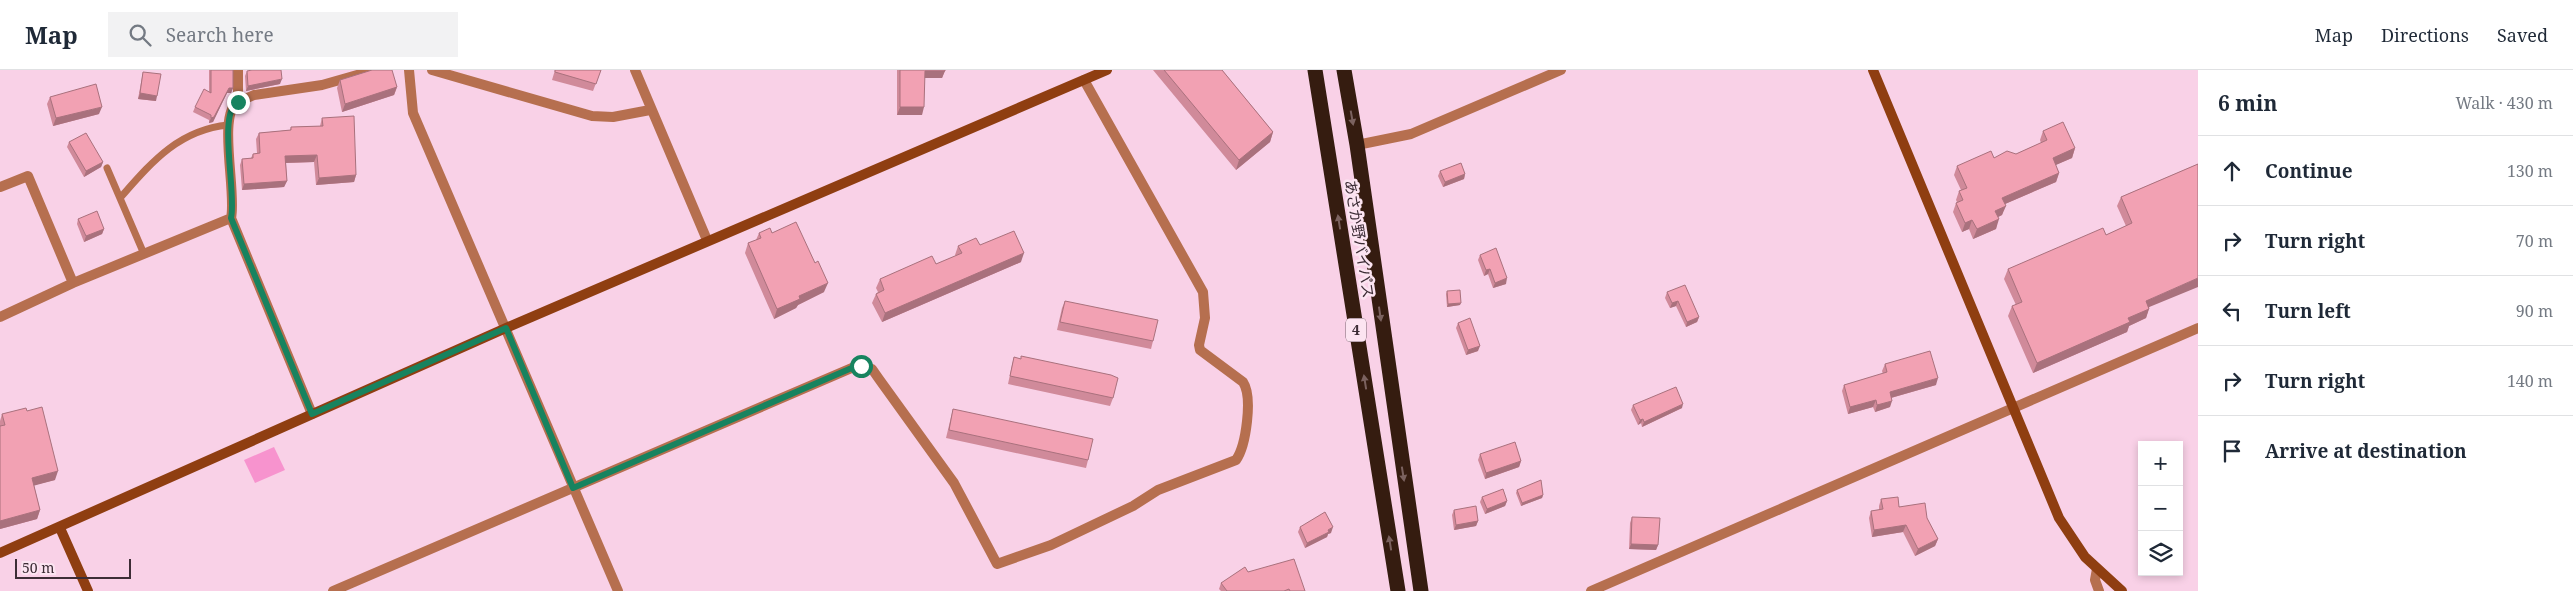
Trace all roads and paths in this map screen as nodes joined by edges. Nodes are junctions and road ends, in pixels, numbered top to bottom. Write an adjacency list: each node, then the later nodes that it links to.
1 (238, 70): 12 (street)
2 (375, 70): 12 (street)
3 (409, 70): 24 (street)
4 (432, 70): 13 (street)
5 (635, 70): 13 (street)
6 (1107, 70): 11 (street)
7 (1315, 70): 35 (highway, あさか野バイパス / 4, one-way to 7)
8 (1344, 70): 15 (highway, あさか野バイパス / 4, one-way to 15)
9 (1561, 70): 15 (street)
10 (1873, 70): 26 (street)
11 (1090, 75): 20 (street); 28 (street)
12 (238, 102): 14 (street)
13 (650, 110): 20 (street)
14 (228, 125): 18 (lane); 19 (street)
15 (1357, 145): 36 (highway, あさか野バイパス / 4, one-way to 36)
16 (107, 168): 18 (lane)
17 (0, 187): 22 (street)
18 (120, 198): 21 (lane)
19 (231, 218): 21 (street); 27 (street)
20 (707, 240): 24 (street)
21 (144, 254): 22 (street)
22 (73, 283): 23 (street)
23 (0, 317)
24 (506, 328): 27 (street); 28 (street)
25 (2198, 328): 26 (street)
26 (2014, 407): 31 (street); 37 (street)
27 (312, 414): 29 (street)
28 (573, 488): 33 (street); 34 (street)
29 (60, 528): 30 (street); 32 (street)
30 (0, 553)
31 (2097, 569): 38 (street); 39 (street)
32 (88, 591)
33 (332, 591)
34 (618, 591)
35 (1398, 591)
36 (1421, 591)
37 (1590, 591)
38 (2099, 591)
39 (2122, 591)

